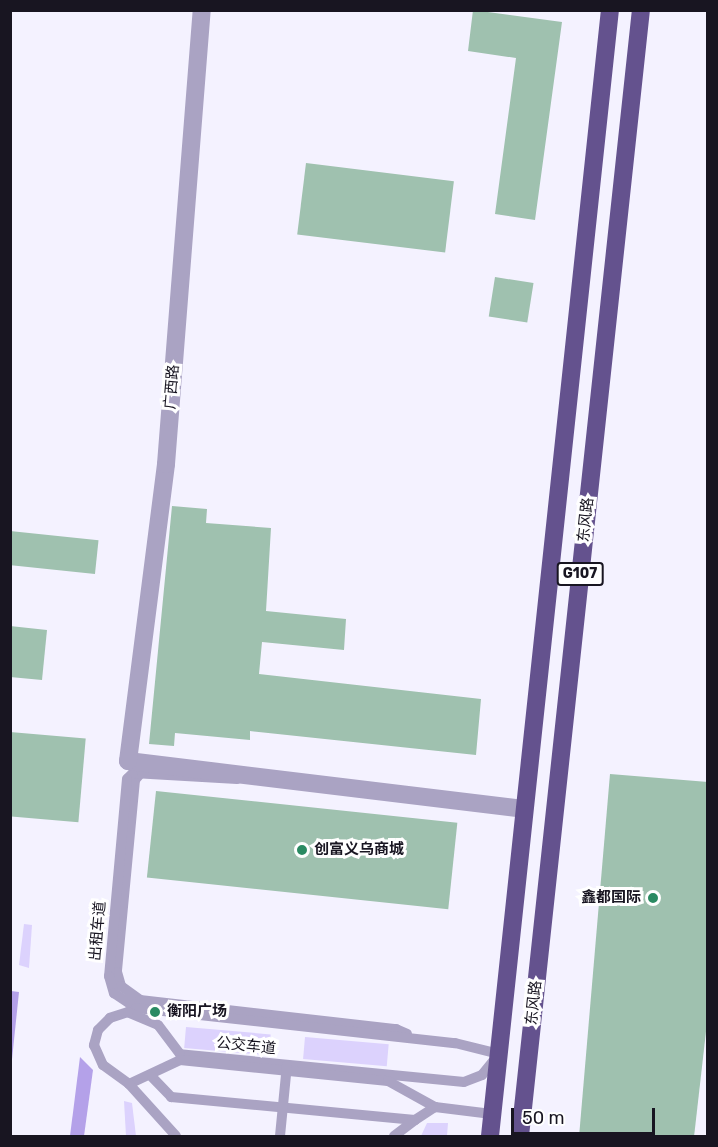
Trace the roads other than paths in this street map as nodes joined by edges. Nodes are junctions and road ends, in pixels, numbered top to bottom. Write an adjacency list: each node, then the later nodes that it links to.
1 (202, 10): 4 (street, 广西路)
2 (610, 10): 5 (highway, 东风路 / G107)
3 (641, 10): 18 (highway, 东风路 / G107)
4 (132, 771): 5 (street); 6 (lane, 出租车道)
5 (523, 809): 6 (highway, 东风路 / G107)
6 (499, 1054): 7 (lane, 公交车道); 12 (highway, 东风路 / G107)
7 (286, 1068): 8 (lane); 9 (lane, 公交车道); 10 (lane); 11 (lane)
8 (152, 1077): 9 (lane); 11 (lane)
9 (129, 1084): 14 (lane, 公交车道)
10 (435, 1107): 12 (lane); 13 (lane)
11 (283, 1109): 13 (lane); 15 (lane)
12 (492, 1114): 17 (highway, 东风路 / G107)
13 (414, 1120): 16 (lane)
14 (176, 1137)
15 (280, 1137)
16 (394, 1137)
17 (490, 1137)
18 (520, 1137)

